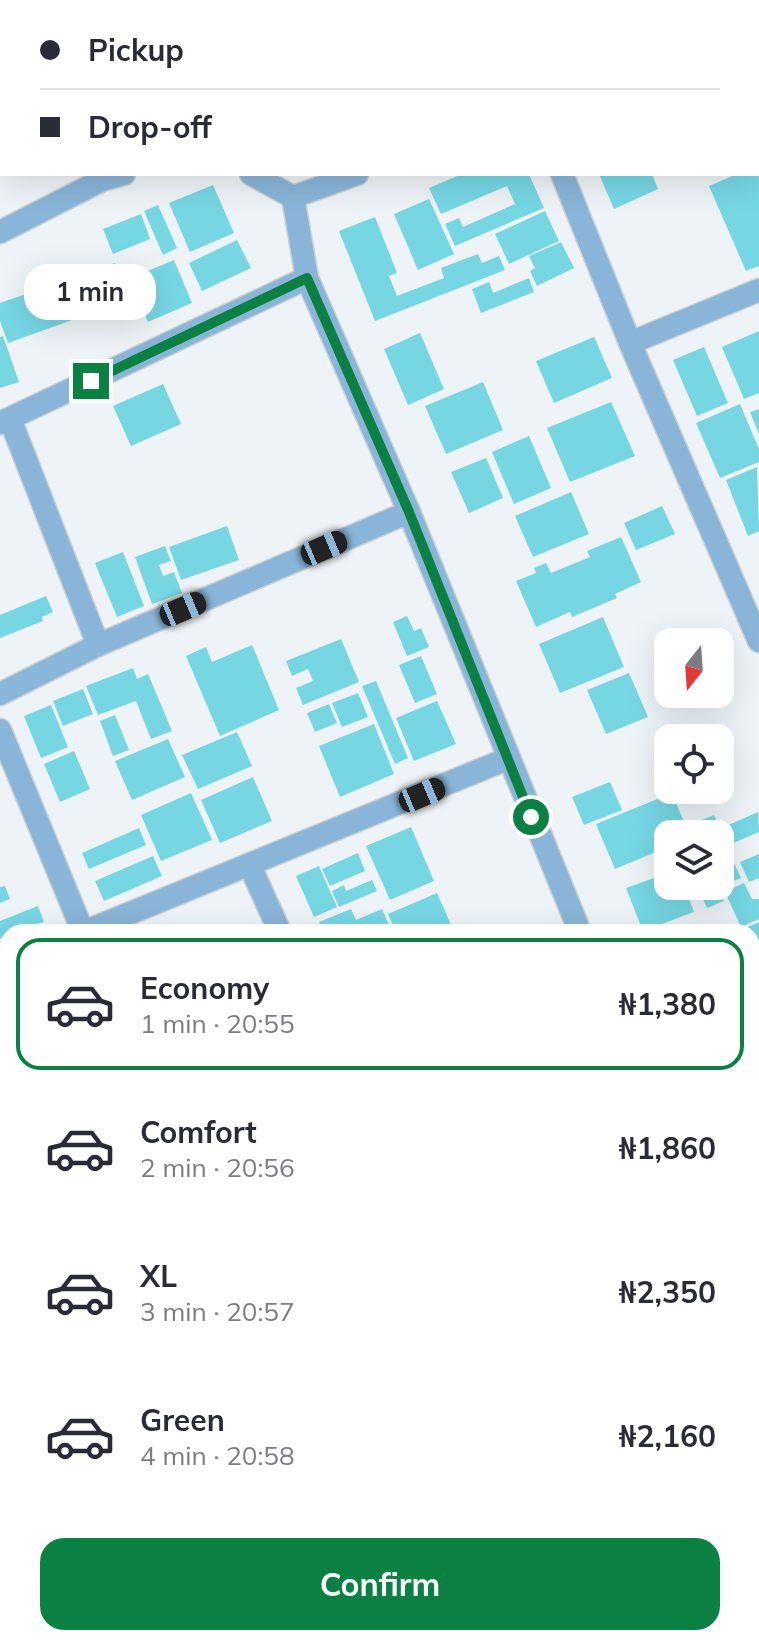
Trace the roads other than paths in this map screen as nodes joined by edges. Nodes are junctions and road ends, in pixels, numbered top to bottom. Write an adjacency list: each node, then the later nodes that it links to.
1 (255, 176): 5 (street)
2 (351, 176): 5 (street)
3 (563, 176): 9 (street)
4 (101, 177): 6 (street)
5 (293, 197): 7 (street)
6 (0, 232)
7 (307, 278): 10 (street); 11 (street)
8 (759, 290): 9 (street)
9 (630, 343): 12 (street)
10 (5, 421): 13 (street)
11 (409, 512): 13 (street); 16 (street)
12 (759, 641)
13 (98, 645): 14 (street)
14 (0, 694)
15 (0, 730): 18 (street)
16 (507, 759): 17 (street); 21 (street)
17 (250, 866): 19 (street); 20 (street)
18 (81, 924)
19 (104, 924)
20 (276, 924)
21 (577, 924)

